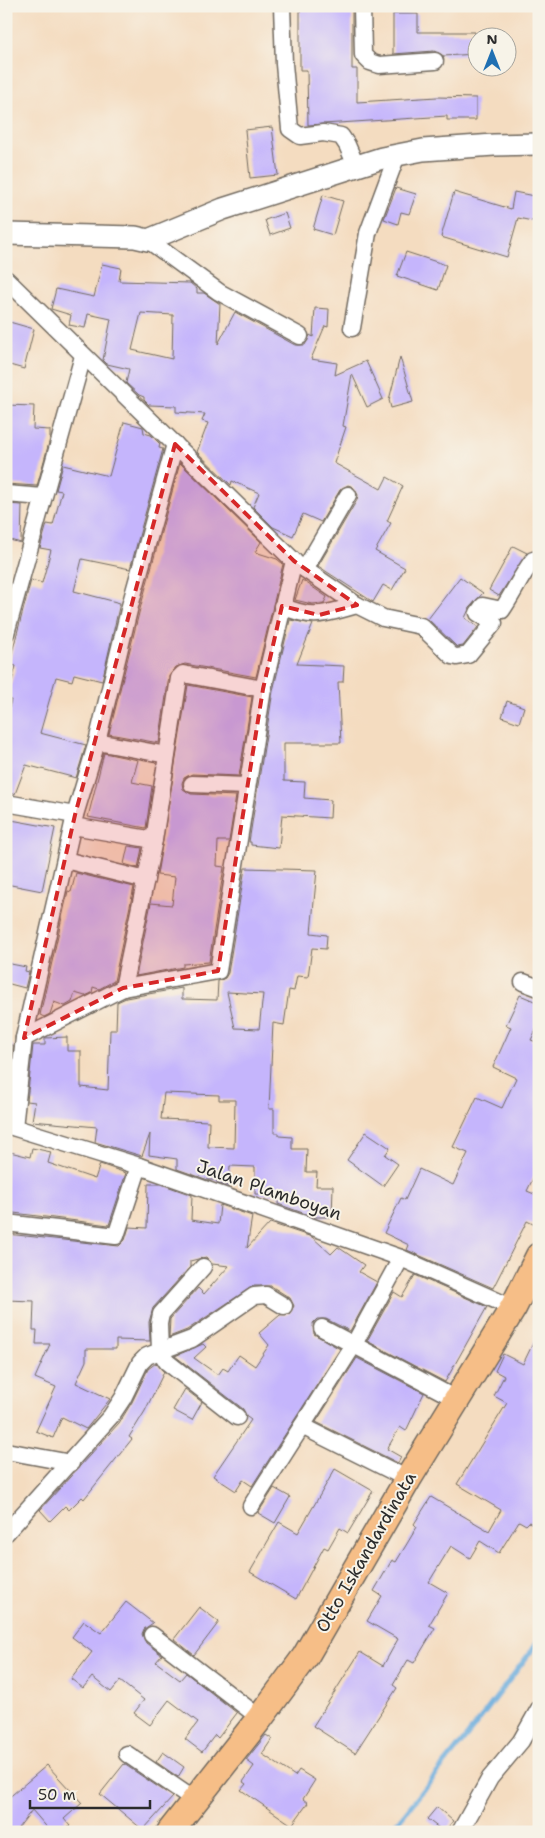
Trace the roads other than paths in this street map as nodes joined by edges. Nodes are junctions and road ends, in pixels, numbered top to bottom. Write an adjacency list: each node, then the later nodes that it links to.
1 (282, 6): 6 (street)
2 (362, 6): 3 (street)
3 (435, 61)
4 (539, 144): 5 (street)
5 (398, 155): 6 (street); 10 (street)
6 (357, 168): 8 (street)
7 (6, 234): 8 (street)
8 (148, 240): 11 (street)
9 (6, 279): 12 (street)
10 (352, 328)
11 (300, 336)
12 (83, 356): 13 (street); 16 (street)
13 (175, 444): 18 (street); 23 (street)
14 (6, 494): 16 (street)
15 (348, 495): 18 (street)
16 (42, 497): 21 (street)
17 (539, 559): 19 (street)
18 (299, 565): 19 (street); 20 (street)
19 (357, 604): 20 (street)
20 (282, 606): 22 (street)
21 (6, 633)
22 (263, 690): 24 (street); 26 (street)
23 (97, 742): 24 (street); 28 (street)
24 (168, 755): 29 (street)
25 (192, 784): 26 (street)
26 (247, 786): 33 (street)
27 (6, 803): 28 (street)
28 (74, 820): 29 (street); 30 (street)
29 (154, 840): 31 (street)
30 (65, 860): 31 (street); 35 (street)
31 (146, 880): 33 (street)
32 (523, 982): 34 (street)
33 (123, 988): 35 (street)
34 (539, 988)
35 (24, 1038): 36 (street)
36 (10, 1126): 37 (street, Jalan Plamboyan)
37 (139, 1166): 38 (street); 40 (street, Jalan Plamboyan)
38 (6, 1223)
39 (539, 1256): 43 (main road, Otto Iskandardinata)
40 (402, 1258): 43 (street, Jalan Plamboyan); 45 (street)
41 (203, 1267): 46 (street)
42 (284, 1306): 46 (street)
43 (513, 1308): 47 (main road, Otto Iskandardinata)
44 (322, 1328): 45 (street)
45 (353, 1346): 47 (street); 49 (street)
46 (160, 1351): 48 (street); 51 (street)
47 (458, 1400): 52 (main road, Otto Iskandardinata)
48 (237, 1416)
49 (302, 1426): 52 (street); 53 (street)
50 (6, 1451): 51 (street)
51 (71, 1462): 54 (street)
52 (408, 1479): 57 (main road, Otto Iskandardinata)
53 (251, 1506)
54 (6, 1533)
55 (152, 1635): 57 (street)
56 (539, 1708): 61 (street)
57 (260, 1718): 59 (main road, Otto Iskandardinata)
58 (127, 1754): 59 (street)
59 (196, 1800): 60 (main road, Otto Iskandardinata)
60 (170, 1832)
61 (460, 1832)

